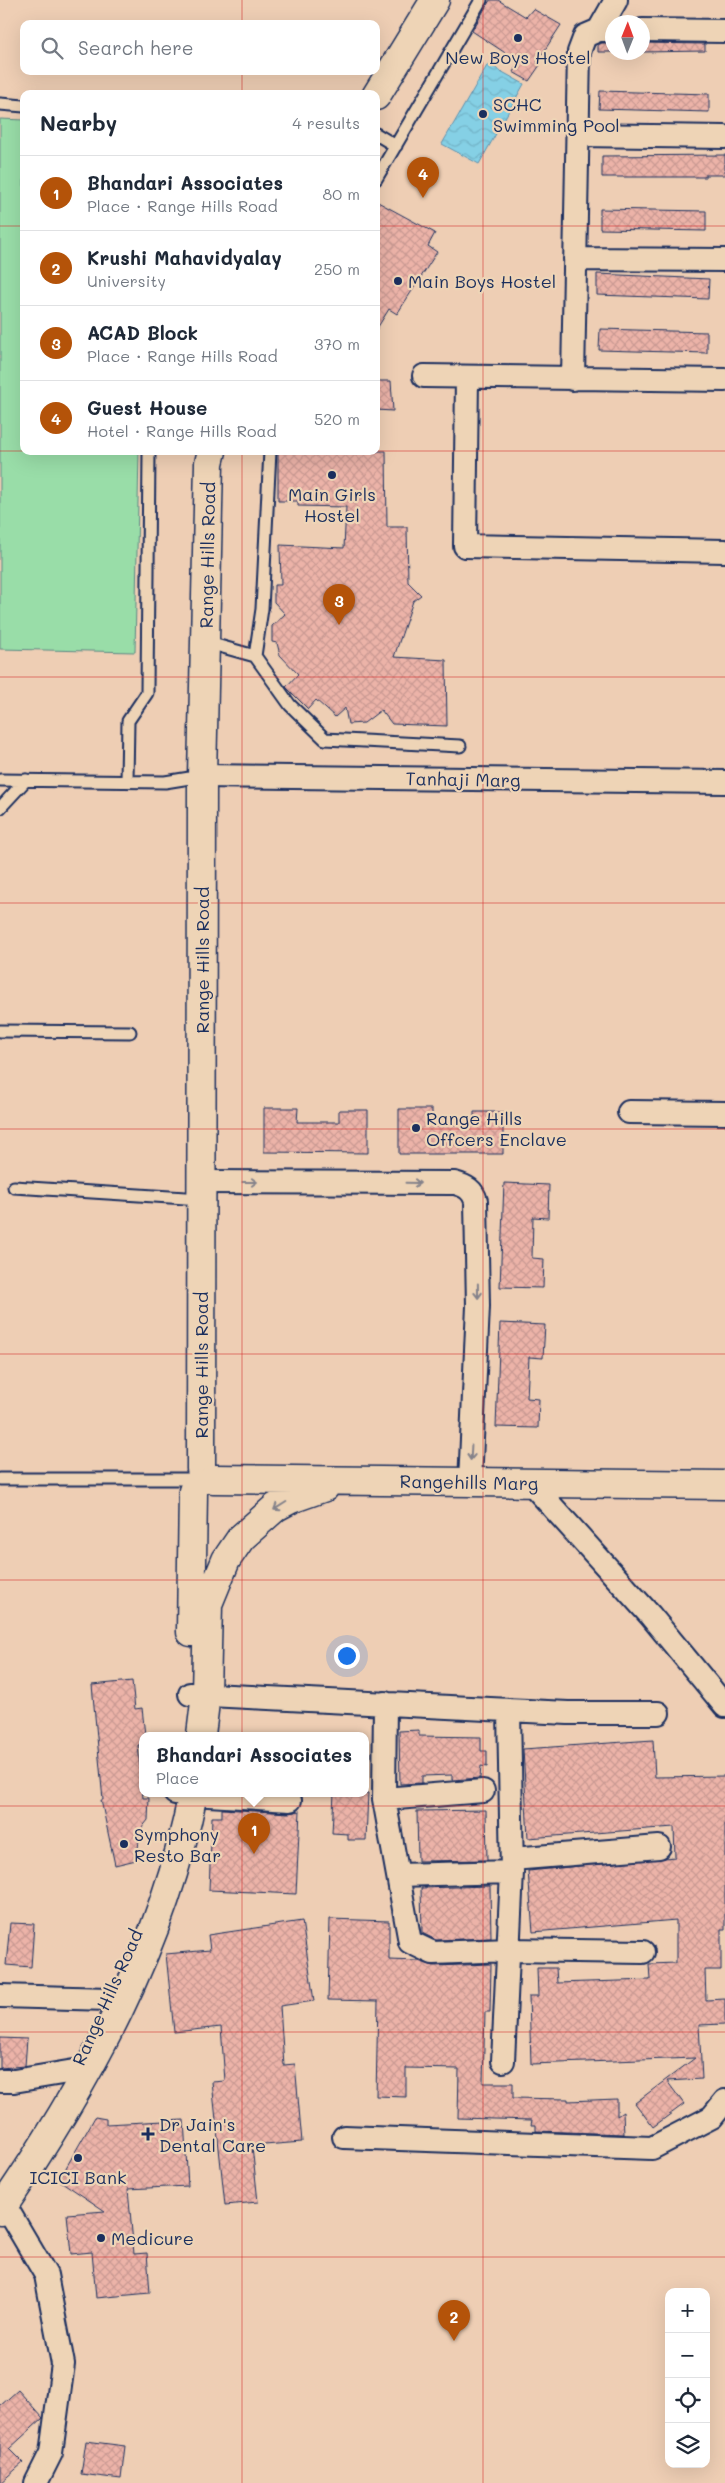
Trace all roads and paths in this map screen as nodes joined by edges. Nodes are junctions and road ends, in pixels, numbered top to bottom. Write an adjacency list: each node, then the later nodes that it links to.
1 (435, 0): 8 (main road)
2 (481, 0): 14 (lane)
3 (616, 0): 4 (street)
4 (611, 15)
5 (605, 30): 11 (street)
6 (650, 30): 7 (street)
7 (725, 31)
8 (380, 90)
9 (0, 104): 10 (lane)
10 (20, 106)
11 (579, 135): 13 (street); 16 (street)
12 (380, 136): 14 (lane)
13 (725, 137)
14 (396, 146): 15 (lane)
15 (380, 172)
16 (575, 259): 17 (street); 20 (street)
17 (725, 260)
18 (424, 376): 19 (street)
19 (467, 377): 20 (street); 25 (street)
20 (572, 379): 21 (street)
21 (725, 380)
22 (150, 455): 32 (lane)
23 (211, 455): 26 (main road, Range Hills Road)
24 (270, 455): 27 (lane)
25 (725, 551)
26 (205, 642): 27 (lane); 29 (main road, Range Hills Road)
27 (255, 656): 28 (lane)
28 (460, 746)
29 (202, 776): 32 (lane); 33 (street, Tanhaji Marg); 40 (main road, Range Hills Road)
30 (0, 780): 31 (lane)
31 (26, 780): 32 (lane); 34 (lane)
32 (127, 781)
33 (725, 782)
34 (0, 808)
35 (0, 1031): 36 (lane)
36 (130, 1032)
37 (629, 1112): 38 (street)
38 (725, 1113)
39 (14, 1187): 40 (lane)
40 (201, 1191): 43 (main road, Range Hills Road); 44 (street, one-way to 44)
41 (0, 1479): 43 (lane)
42 (341, 1481): 43 (main road, Rangehills Marg); 44 (main road, Rangehills Marg); 47 (main road, one-way to 47)
43 (201, 1482): 47 (main road, Range Hills Road); 48 (main road)
44 (470, 1483): 45 (main road, Rangehills Marg)
45 (531, 1483): 46 (main road, Rangehills Marg); 50 (street)
46 (725, 1485)
47 (208, 1604): 48 (main road, Range Hills Road)
48 (198, 1694): 49 (street); 53 (main road); 54 (main road)
49 (385, 1703): 51 (street); 59 (street)
50 (725, 1706)
51 (509, 1710): 52 (street); 62 (street)
52 (658, 1714)
53 (185, 1732)
54 (200, 1732)
55 (483, 1792): 59 (street)
56 (182, 1797): 67 (main road, Range Hills Road)
57 (183, 1797): 73 (main road)
58 (245, 1797): 60 (street)
59 (384, 1799): 63 (street)
60 (290, 1800)
61 (659, 1847): 62 (street)
62 (512, 1866): 63 (street); 64 (street)
63 (398, 1875): 64 (street)
64 (509, 1950): 65 (street); 68 (street)
65 (643, 1952)
66 (0, 1996): 67 (street)
67 (109, 1999): 69 (main road, Range Hills Road)
68 (504, 2061)
69 (74, 2071): 70 (street); 73 (main road, Range Hills Road)
70 (0, 2081)
71 (725, 2101): 72 (street)
72 (344, 2137)
73 (1, 2199): 74 (street)
74 (36, 2483)

